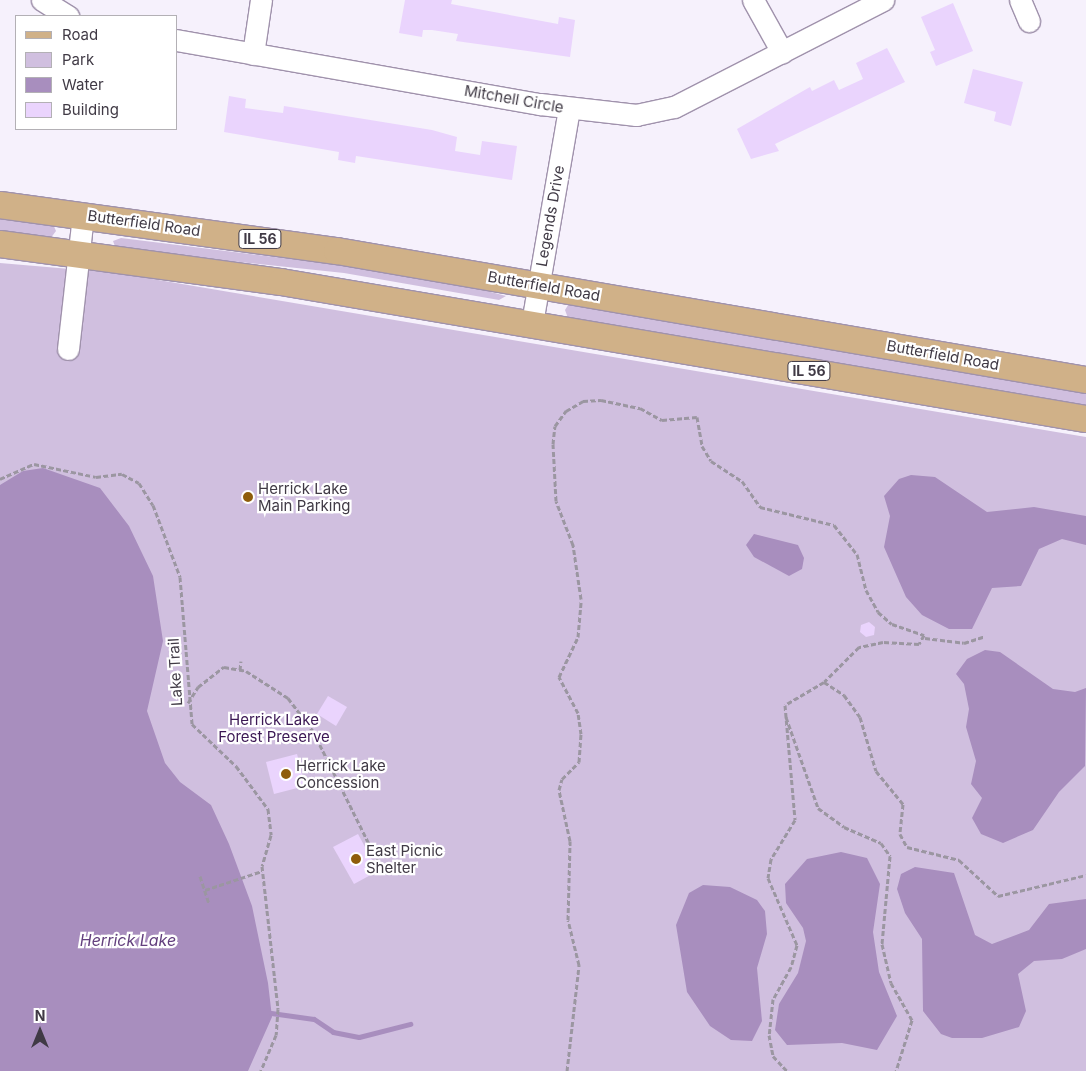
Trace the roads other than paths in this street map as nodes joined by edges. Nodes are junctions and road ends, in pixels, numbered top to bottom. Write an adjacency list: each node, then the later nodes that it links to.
1 (42, 0): 6 (street)
2 (261, 0): 10 (street)
3 (753, 0): 9 (street)
4 (883, 0): 9 (street, Mitchell Circle)
5 (1020, 0): 7 (street)
6 (66, 15)
7 (1029, 21)
8 (178, 40): 10 (street, Mitchell Circle)
9 (782, 52): 11 (street, Mitchell Circle)
10 (253, 54): 11 (street, Mitchell Circle)
11 (568, 108): 16 (street, Legends Drive)
12 (0, 205): 13 (main road, Butterfield Road / IL 56)
13 (83, 215): 15 (street); 16 (main road, Butterfield Road / IL 56)
14 (0, 244): 15 (main road, IL 56)
15 (78, 254): 17 (main road, IL 56); 18 (street)
16 (538, 285): 17 (street, Legends Drive); 19 (main road, Butterfield Road / IL 56)
17 (532, 323): 20 (main road, IL 56)
18 (68, 349)
19 (1086, 380)
20 (1086, 419)

